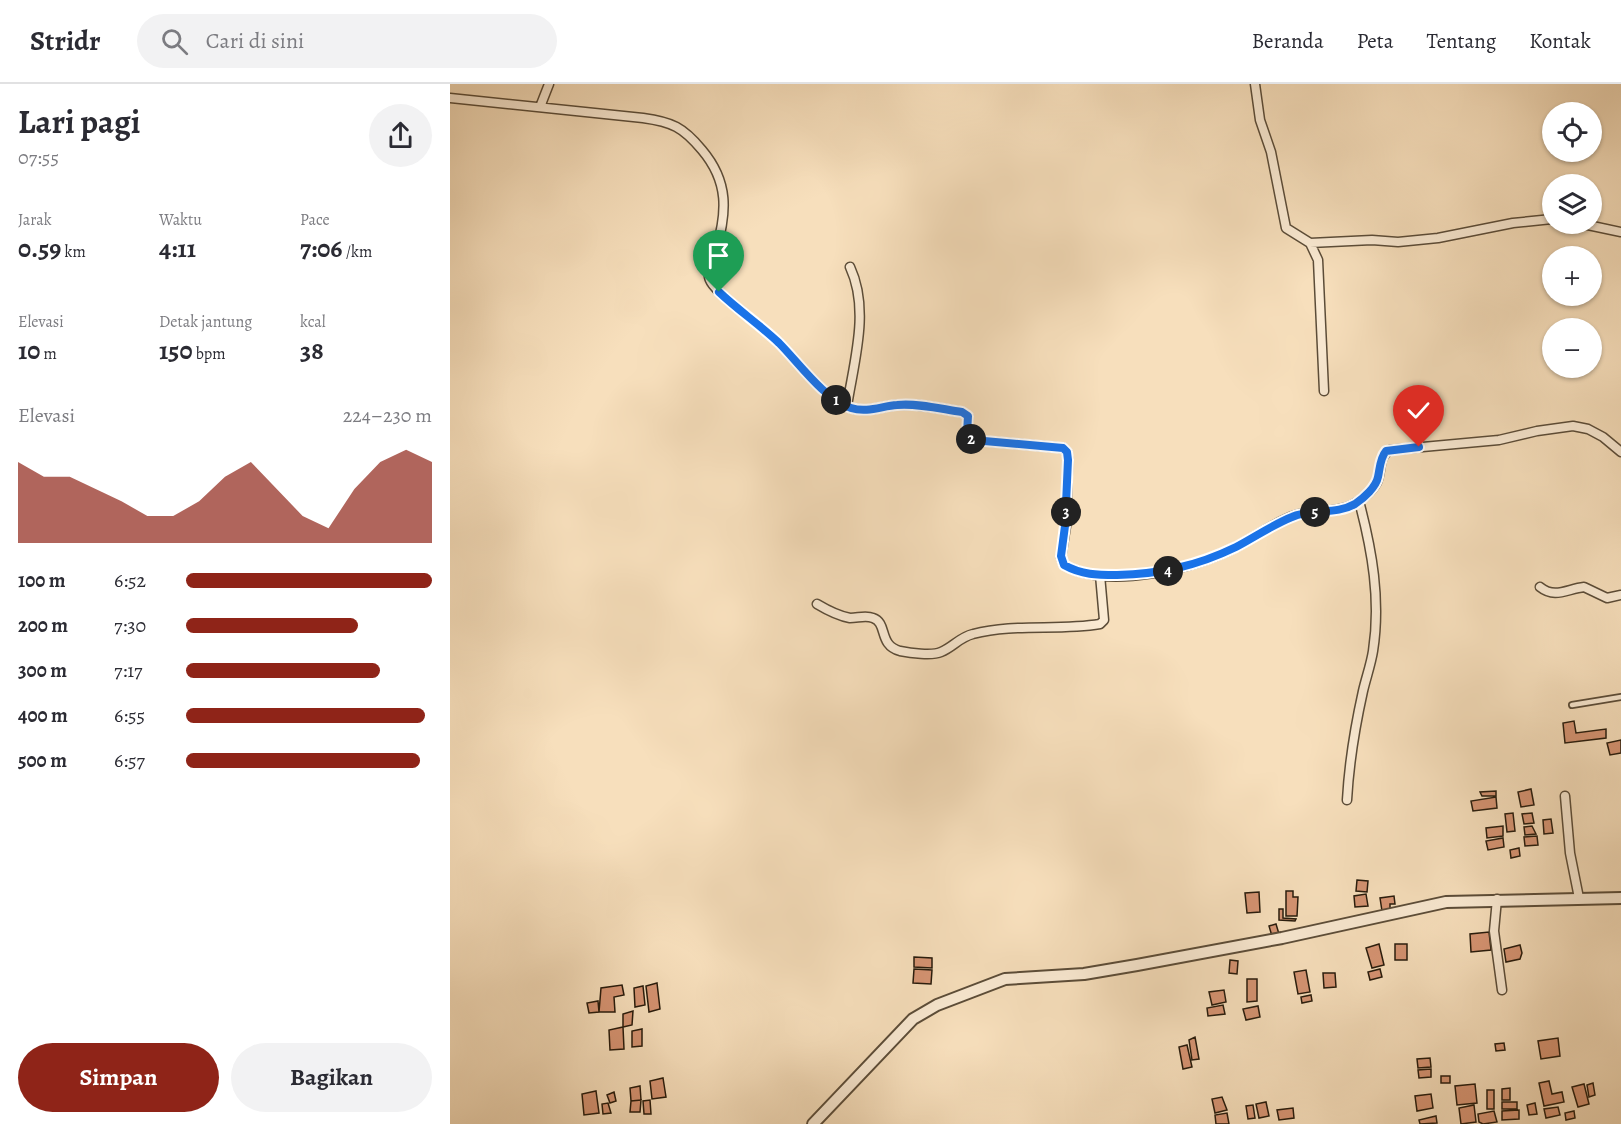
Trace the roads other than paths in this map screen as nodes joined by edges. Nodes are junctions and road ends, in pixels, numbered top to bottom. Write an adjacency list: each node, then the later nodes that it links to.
1 (549, 84): 4 (street)
2 (1255, 84): 8 (street)
3 (450, 98): 4 (street)
4 (540, 107): 11 (street)
5 (1542, 220): 8 (street)
6 (1602, 228): 7 (street)
7 (1621, 232)
8 (1310, 243): 10 (street)
9 (850, 267): 11 (street)
10 (1324, 391)
11 (847, 406): 14 (street)
12 (1621, 453): 13 (street)
13 (1359, 501): 14 (street); 21 (street)
14 (1100, 575): 17 (street)
15 (1540, 587): 16 (street)
16 (1621, 595)
17 (817, 604)
18 (1621, 697): 19 (lane)
19 (1572, 705)
20 (1565, 796): 22 (street)
21 (1347, 800)
22 (1580, 898): 23 (street); 24 (street)
23 (1621, 898)
24 (1497, 899): 25 (street); 26 (street)
25 (1502, 990)
26 (813, 1124)

